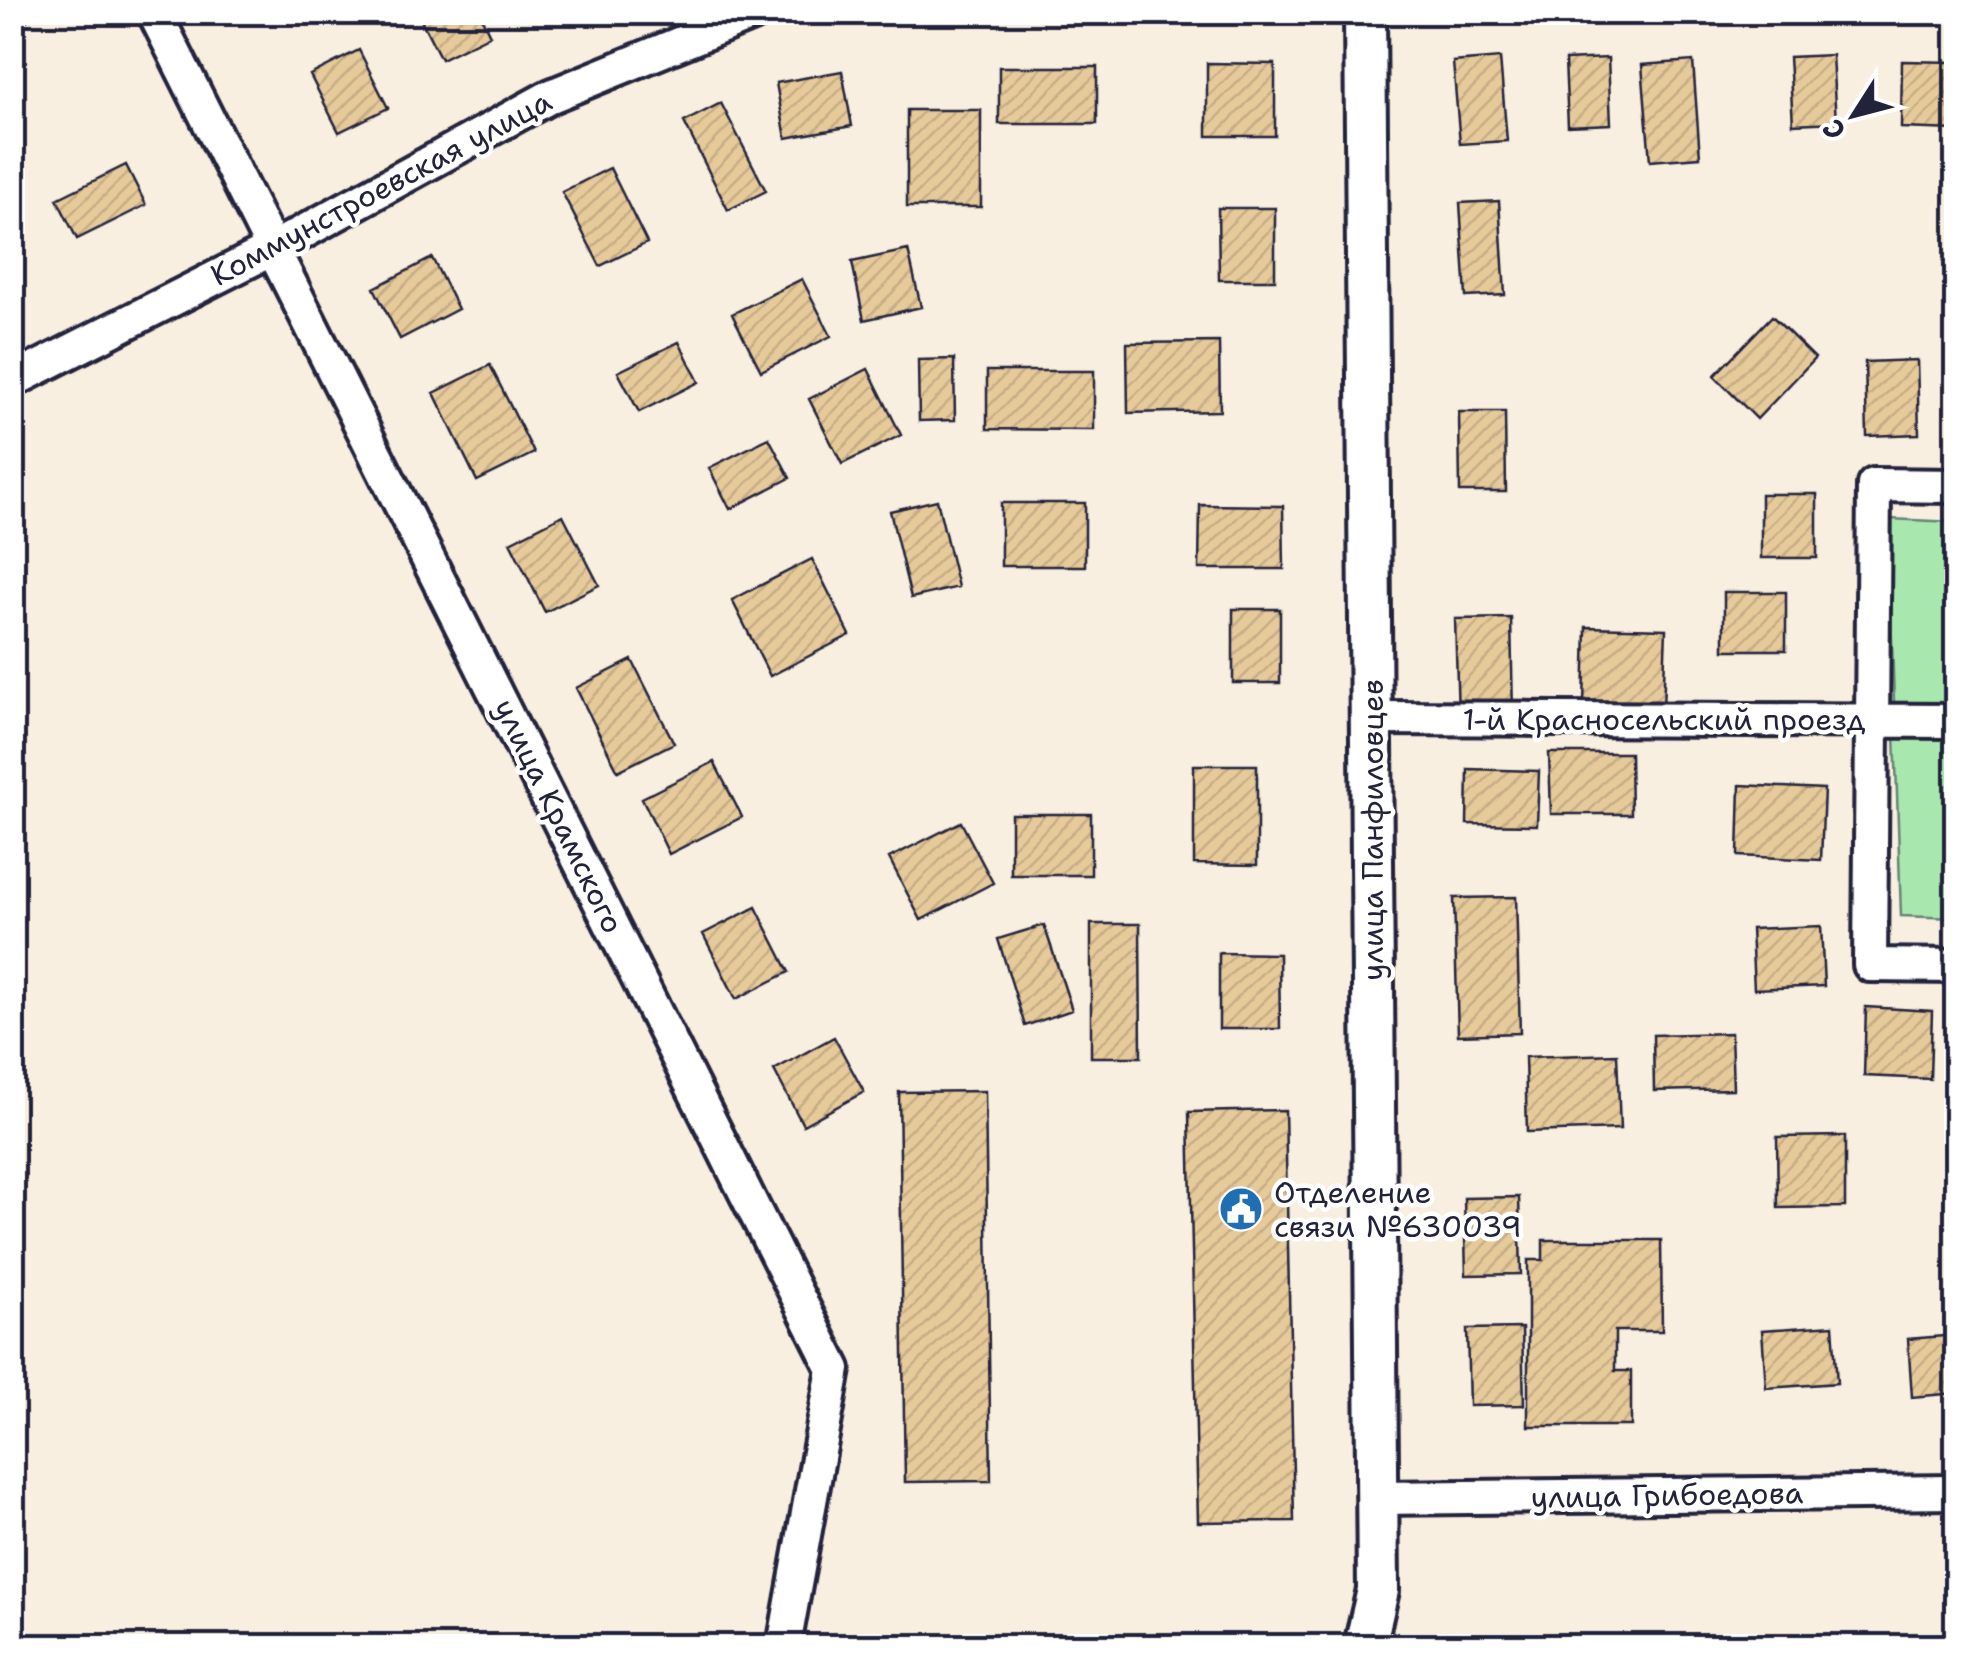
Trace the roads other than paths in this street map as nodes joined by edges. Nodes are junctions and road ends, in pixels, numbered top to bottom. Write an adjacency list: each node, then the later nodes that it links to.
1 (154, 12): 4 (street, улица Крамского)
2 (757, 12): 4 (street, Коммунстроевская улица)
3 (1364, 12): 7 (street, улица Панфиловцев)
4 (276, 247): 5 (street, Коммунстроевская улица); 13 (street, улица Крамского)
5 (12, 382)
6 (1956, 486): 8 (street)
7 (1371, 718): 8 (street, 1-й Красносельский проезд); 12 (street, улица Панфиловцев)
8 (1872, 720): 9 (street, 1-й Красносельский проезд); 10 (street)
9 (1956, 721)
10 (1956, 966)
11 (1956, 1492): 12 (street, улица Грибоедова)
12 (1377, 1498): 14 (street, улица Панфиловцев)
13 (784, 1646)
14 (1365, 1646)

